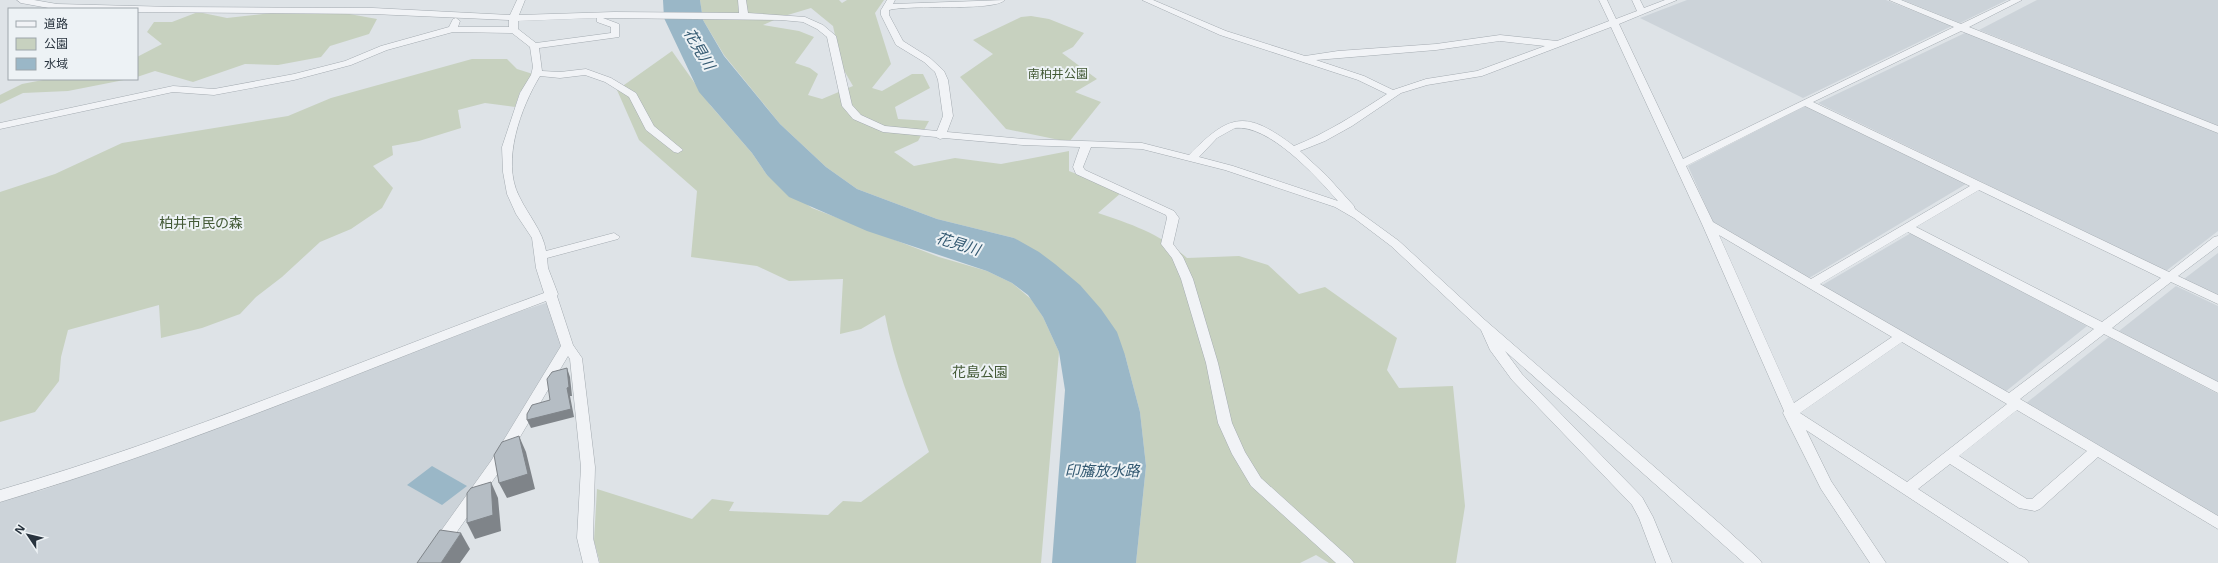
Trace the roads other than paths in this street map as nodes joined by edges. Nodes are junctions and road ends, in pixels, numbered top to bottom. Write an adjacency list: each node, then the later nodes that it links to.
1 (21, 0): 12 (street)
2 (521, 0): 17 (street)
3 (742, 0): 16 (street)
4 (1001, 0): 11 (street)
5 (1146, 0): 25 (street)
6 (1603, 0): 19 (street)
7 (1636, 0): 14 (street)
8 (1673, 0): 14 (street)
9 (1893, 0): 20 (street)
10 (2018, 0): 20 (street)
11 (889, 4): 31 (street)
12 (136, 8)
13 (138, 8): 15 (street)
14 (1642, 12): 19 (street)
15 (457, 16): 17 (street); 21 (street)
16 (739, 16): 17 (street); 31 (street)
17 (513, 18): 22 (street)
18 (600, 20): 24 (street)
19 (1613, 23): 23 (street); 36 (street)
20 (1962, 28): 28 (street); 30 (street)
21 (453, 29): 22 (street); 29 (street)
22 (514, 30): 24 (street)
23 (1557, 44): 25 (street); 27 (street)
24 (534, 46): 26 (street)
25 (1304, 59): 27 (street)
26 (537, 73): 33 (street); 43 (street)
27 (1394, 94): 34 (street)
28 (1805, 102): 36 (street); 37 (street)
29 (0, 126)
30 (2218, 130)
31 (940, 136): 32 (street)
32 (1086, 146): 35 (street); 62 (street)
33 (678, 150)
34 (1291, 151): 35 (street); 38 (street)
35 (1192, 158): 38 (street)
36 (1680, 165): 39 (street)
37 (1979, 185): 40 (street); 44 (street)
38 (1354, 212): 48 (street)
39 (1708, 224): 45 (street); 54 (street)
40 (1908, 227): 45 (street); 49 (street)
41 (614, 238): 43 (street)
42 (2218, 240): 44 (street)
43 (540, 256): 46 (street)
44 (2170, 277): 47 (street); 49 (street)
45 (1811, 284): 50 (street)
46 (552, 294): 51 (street); 58 (street)
47 (2218, 300)
48 (1486, 327): 63 (street); 64 (street)
49 (2103, 328): 52 (street); 53 (street)
50 (1901, 337): 53 (street); 54 (street)
51 (567, 346): 60 (street); 61 (street)
52 (2218, 388)
53 (2012, 402): 55 (street); 56 (street)
54 (1790, 413): 57 (street); 65 (street)
55 (2097, 450): 56 (street); 59 (street)
56 (1948, 456): 57 (street)
57 (1908, 489): 66 (street)
58 (0, 496)
59 (2218, 523)
60 (426, 563)
61 (591, 563)
62 (1346, 563)
63 (1664, 563)
64 (1754, 563)
65 (1878, 563)
66 (2022, 563)

